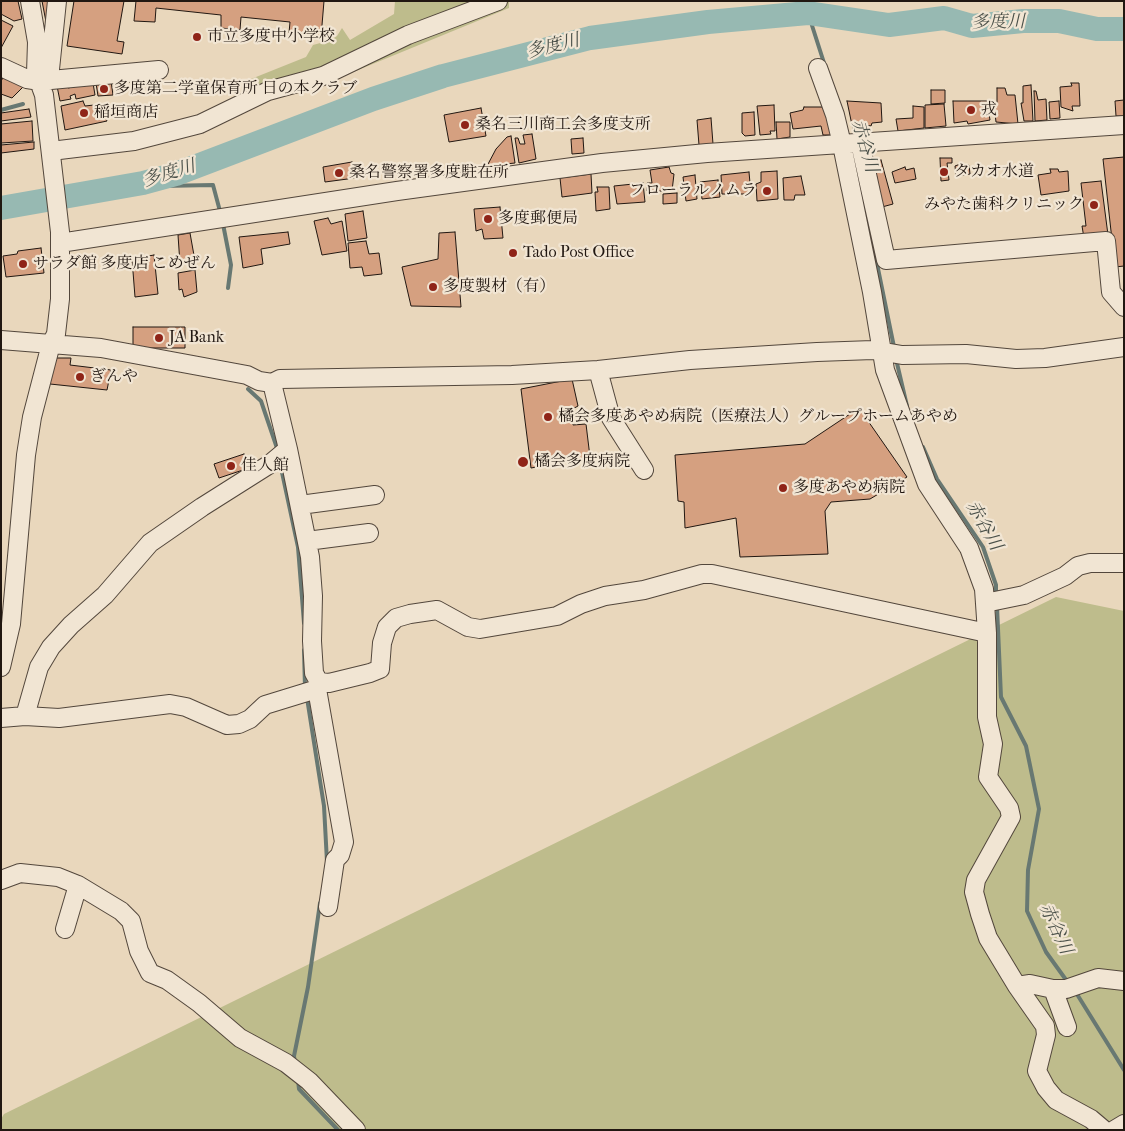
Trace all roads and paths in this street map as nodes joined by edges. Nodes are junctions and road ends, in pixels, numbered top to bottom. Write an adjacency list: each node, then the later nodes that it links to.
1 (30, 1): 7 (street)
2 (57, 1): 7 (street)
3 (498, 1): 11 (street)
4 (1, 67): 7 (street)
5 (818, 68): 10 (street)
6 (159, 70): 7 (street)
7 (44, 80): 11 (street)
8 (1124, 125): 9 (street)
9 (860, 144): 10 (street); 13 (street)
10 (840, 145): 12 (street); 17 (street)
11 (52, 153): 12 (street)
12 (60, 238): 15 (street)
13 (1124, 307)
14 (3, 341): 15 (street)
15 (51, 344): 19 (street); 29 (street)
16 (1124, 347): 17 (street)
17 (890, 353): 18 (street); 27 (street)
18 (598, 370): 19 (street); 21 (street)
19 (272, 383): 20 (street)
20 (288, 449): 23 (street); 31 (street)
21 (644, 470)
22 (375, 495): 23 (street)
23 (300, 505): 25 (street)
24 (369, 533): 25 (street)
25 (307, 542): 30 (street)
26 (1124, 563): 27 (street)
27 (985, 603): 28 (street)
28 (987, 632): 30 (street); 38 (street)
29 (1, 667)
30 (318, 685): 31 (street); 35 (street)
31 (25, 716): 32 (street)
32 (1, 718)
33 (1, 880): 34 (street)
34 (78, 886): 36 (street); 42 (street)
35 (328, 907)
36 (64, 930)
37 (1124, 981): 39 (street)
38 (1016, 986): 39 (street); 43 (street)
39 (1066, 987): 40 (street)
40 (1066, 1027)
41 (1124, 1124): 44 (street)
42 (356, 1130)
43 (1104, 1130)
44 (1114, 1130)

